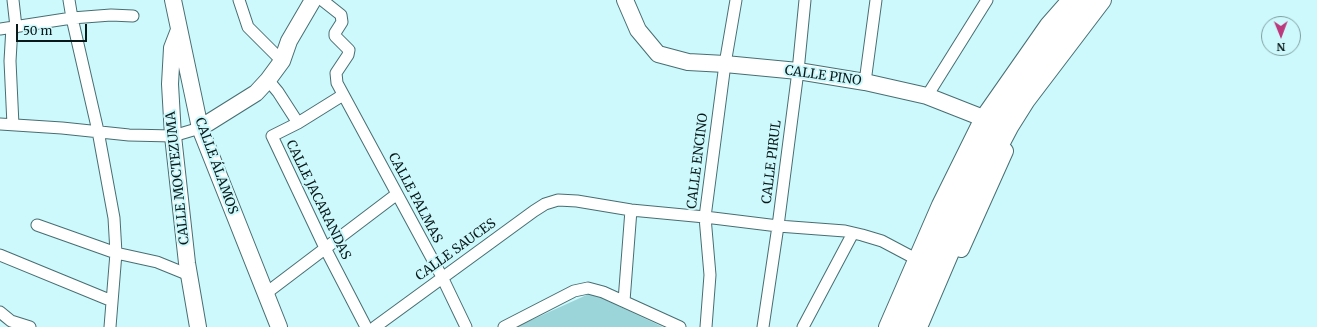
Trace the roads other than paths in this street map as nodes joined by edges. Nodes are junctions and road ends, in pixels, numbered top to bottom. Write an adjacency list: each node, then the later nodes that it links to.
1 (13, 0): 17 (street)
2 (69, 0): 16 (street)
3 (173, 0): 18 (street, CALLE ÁLAMOS)
4 (239, 0): 20 (street)
5 (313, 0): 20 (street)
6 (322, 0): 25 (street, CALLE PALMAS)
7 (625, 0): 21 (street, CALLE PINO)
8 (736, 0): 21 (street, CALLE ENCINO)
9 (805, 0): 22 (street, CALLE PIRUL)
10 (876, 0): 24 (street)
11 (987, 0): 26 (street)
12 (1070, 0): 27 (street)
13 (1084, 0): 64 (main road)
14 (1102, 0): 31 (main road)
15 (133, 16): 16 (street)
16 (72, 18): 17 (street); 33 (street)
17 (14, 27): 19 (street); 30 (street)
18 (179, 28): 32 (street, CALLE ÁLAMOS); 34 (street, CALLE MOCTEZUMA)
19 (0, 29)
20 (282, 61): 23 (street)
21 (725, 64): 22 (street, CALLE PINO); 37 (street, CALLE ENCINO)
22 (798, 71): 24 (street, CALLE PINO); 39 (street, CALLE PIRUL)
23 (268, 80): 28 (street, CALLE JACARANDAS); 32 (street)
24 (865, 82): 26 (street, CALLE PINO)
25 (343, 95): 28 (street); 35 (street, CALLE PALMAS)
26 (927, 96): 27 (street, CALLE PINO)
27 (983, 118): 44 (street)
28 (298, 123): 41 (street, CALLE JACARANDAS)
29 (0, 124): 30 (street)
30 (13, 125): 33 (street)
31 (1008, 127): 65 (main road); 66 (street)
32 (200, 128): 34 (street); 47 (street, CALLE ÁLAMOS)
33 (98, 131): 34 (street); 42 (street)
34 (173, 136): 45 (street, CALLE MOCTEZUMA)
35 (398, 194): 41 (street); 46 (street, CALLE PALMAS)
36 (631, 210): 37 (street); 46 (street, CALLE SAUCES); 49 (street)
37 (705, 217): 39 (street); 60 (street, CALLE ENCINO)
38 (37, 224): 42 (street)
39 (778, 226): 40 (street); 61 (street, CALLE PIRUL)
40 (852, 233): 44 (street); 62 (street)
41 (325, 248): 47 (street); 55 (street, CALLE JACARANDAS)
42 (116, 253): 45 (street); 48 (street)
43 (0, 254): 48 (street)
44 (916, 259): 63 (street)
45 (189, 275): 53 (street, CALLE MOCTEZUMA)
46 (442, 277): 56 (street, CALLE SAUCES); 57 (street, CALLE PALMAS)
47 (265, 294): 54 (street, CALLE ÁLAMOS)
48 (112, 301): 52 (street)
49 (624, 301): 58 (street); 59 (street)
50 (0, 312): 51 (street)
51 (30, 327)
52 (110, 327)
53 (198, 327)
54 (279, 327)
55 (366, 327)
56 (375, 327)
57 (466, 327)
58 (504, 327)
59 (680, 327)
60 (706, 327)
61 (763, 327)
62 (803, 327)
63 (888, 327)
64 (904, 327)
65 (918, 327)
66 (926, 327)

